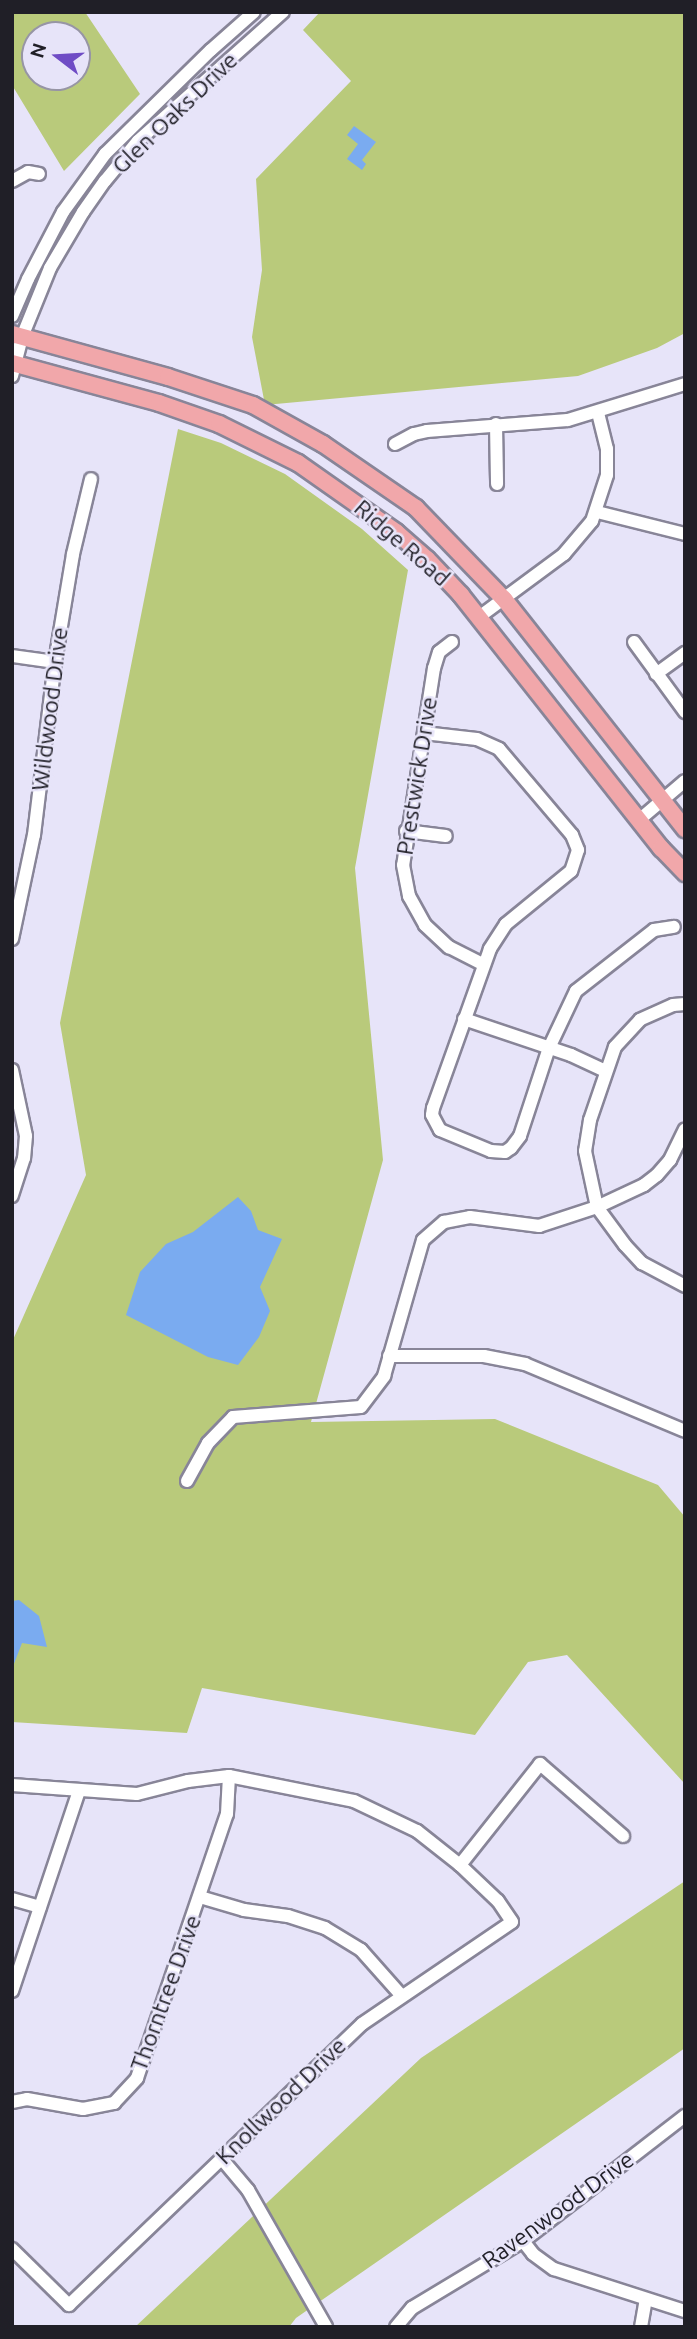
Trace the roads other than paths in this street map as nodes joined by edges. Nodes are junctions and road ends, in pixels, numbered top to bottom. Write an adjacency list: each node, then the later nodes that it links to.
1 (254, 12): 3 (street, Glen Oaks Drive)
2 (283, 12): 4 (street, Glen Oaks Drive)
3 (137, 123): 4 (street); 7 (street, Glen Oaks Drive)
4 (147, 133): 8 (street, Glen Oaks Drive)
5 (39, 174): 6 (street)
6 (12, 181)
7 (12, 316)
8 (17, 335): 9 (street, Glen Oaks Drive); 10 (main road, Ridge Road)
9 (13, 368): 12 (main road, Ridge Road)
10 (168, 377): 12 (main road); 20 (main road, Ridge Road)
11 (684, 387): 13 (street)
12 (159, 403): 21 (main road, Ridge Road)
13 (598, 412): 14 (street); 18 (street)
14 (496, 424): 15 (street); 17 (street)
15 (396, 444)
16 (90, 479): 26 (street, Wildwood Drive)
17 (497, 484)
18 (597, 512): 19 (street); 20 (street)
19 (685, 534)
20 (504, 598): 21 (street); 31 (main road, Ridge Road)
21 (479, 617): 32 (main road, Ridge Road)
22 (452, 642): 29 (street, Prestwick Drive)
23 (634, 642): 27 (street)
24 (685, 653): 27 (street)
25 (12, 656): 26 (street)
26 (55, 663): 38 (street, Wildwood Drive)
27 (656, 674): 28 (street)
28 (685, 712)
29 (424, 733): 34 (street, Prestwick Drive); 39 (street)
30 (685, 781): 31 (street)
31 (661, 801): 32 (street); 33 (main road, Ridge Road)
32 (639, 820): 36 (main road, Ridge Road)
33 (685, 830)
34 (406, 831): 35 (street); 39 (street, Prestwick Drive)
35 (446, 836)
36 (685, 873)
37 (674, 927): 42 (street)
38 (12, 939)
39 (484, 965): 41 (street)
40 (685, 1004): 44 (street)
41 (464, 1019): 42 (street); 42 (street)
42 (549, 1048): 44 (street)
43 (12, 1070): 46 (street)
44 (605, 1070): 47 (street)
45 (685, 1129): 47 (street)
46 (12, 1196)
47 (597, 1207): 48 (street); 49 (street)
48 (685, 1286)
49 (389, 1356): 50 (street); 51 (street)
50 (685, 1431)
51 (187, 1481)
52 (229, 1776): 54 (street); 56 (street); 57 (street, Thorntree Drive)
53 (12, 1785): 54 (street)
54 (79, 1791): 59 (street)
55 (623, 1836): 56 (street)
56 (460, 1865): 61 (street, Knollwood Drive)
57 (200, 1898): 61 (street); 62 (street, Thorntree Drive)
58 (12, 1899): 59 (street)
59 (40, 1907): 60 (street)
60 (12, 1991)
61 (401, 1995): 64 (street, Knollwood Drive)
62 (12, 2102)
63 (685, 2116): 65 (street, Ravenwood Drive)
64 (221, 2158): 66 (street, Knollwood Drive); 69 (street)
65 (523, 2241): 67 (street); 70 (street, Ravenwood Drive)
66 (12, 2249)
67 (646, 2300): 68 (street); 71 (street)
68 (685, 2311)
69 (326, 2327)
70 (396, 2327)
71 (641, 2327)

